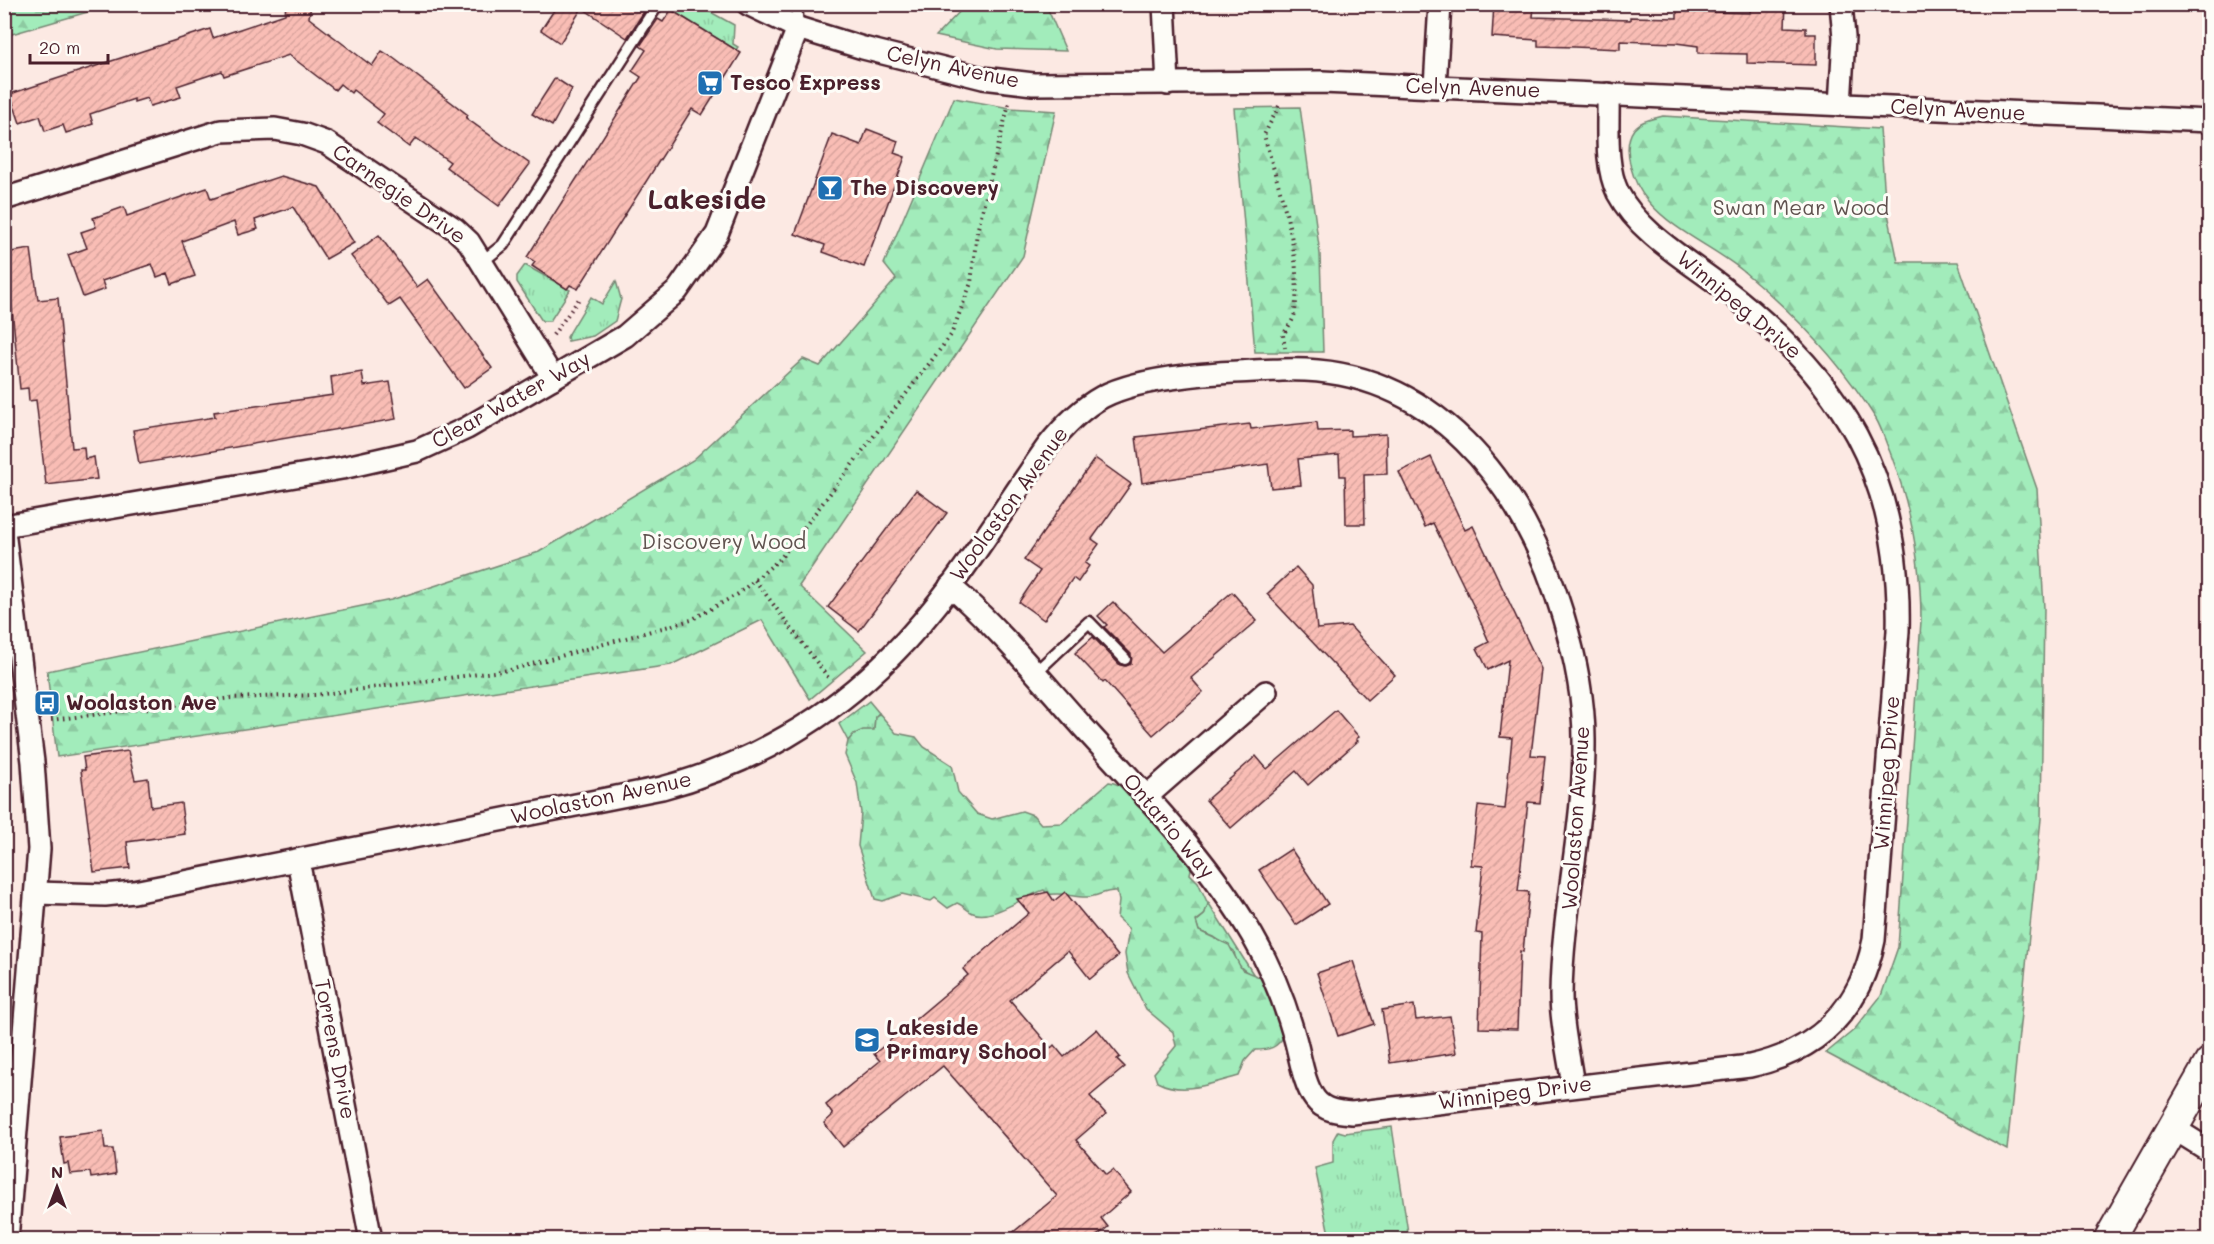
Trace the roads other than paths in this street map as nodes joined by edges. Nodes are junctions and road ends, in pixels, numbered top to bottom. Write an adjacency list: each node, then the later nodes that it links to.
1 (658, 4): 14 (lane)
2 (748, 4): 7 (street, Celyn Avenue)
3 (796, 4): 7 (lane)
4 (1164, 4): 8 (street)
5 (1440, 4): 9 (street)
6 (1840, 4): 11 (street)
7 (798, 28): 8 (street, Celyn Avenue); 15 (street, Clear Water Way)
8 (1168, 84): 9 (street, Celyn Avenue)
9 (1435, 86): 10 (street, Celyn Avenue)
10 (1608, 94): 11 (street, Celyn Avenue); 25 (street, Winnipeg Drive)
11 (1840, 105): 12 (street, Celyn Avenue)
12 (2210, 121)
13 (4, 199): 14 (street, Carnegie Drive)
14 (483, 261): 15 (street, Carnegie Drive)
15 (553, 378): 16 (street, Clear Water Way)
16 (4, 529): 23 (street)
17 (950, 586): 19 (street, Ontario Way); 22 (street, Woolaston Avenue); 25 (street, Woolaston Avenue)
18 (1125, 659): 19 (lane)
19 (1035, 673): 21 (street, Ontario Way)
20 (1266, 692): 21 (street)
21 (1146, 797): 26 (street, Ontario Way)
22 (298, 860): 23 (street, Woolaston Avenue); 30 (street, Torrens Drive)
23 (36, 893): 29 (street)
24 (2210, 1063): 27 (street)
25 (1573, 1086): 26 (street, Winnipeg Drive)
26 (1323, 1107)
27 (2173, 1128): 28 (street); 31 (street)
28 (2210, 1151)
29 (6, 1239)
30 (371, 1239)
31 (2109, 1239)

